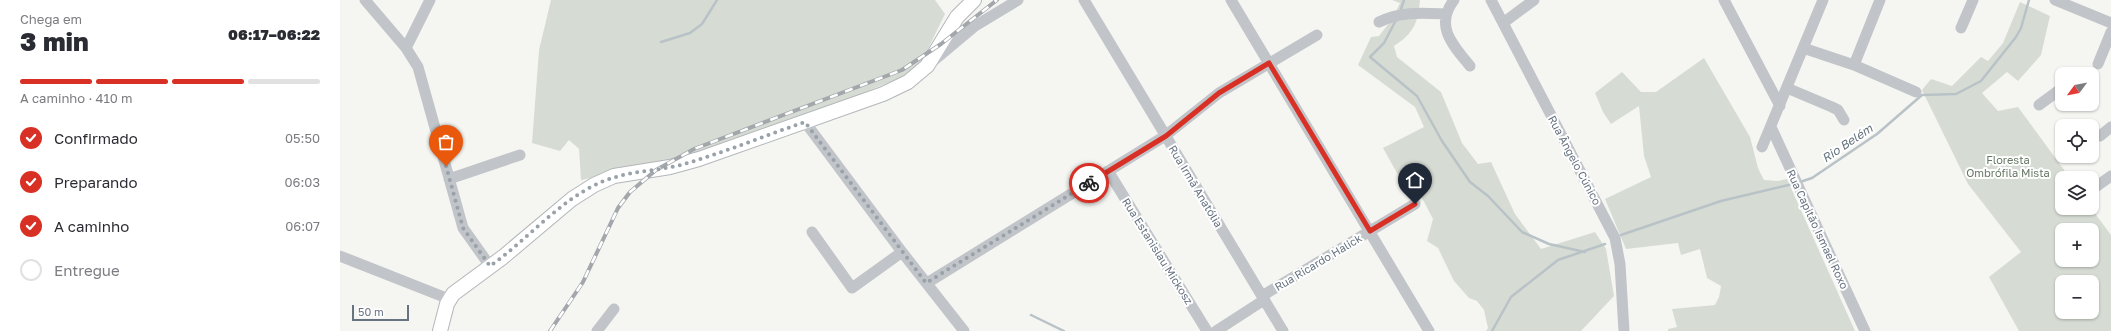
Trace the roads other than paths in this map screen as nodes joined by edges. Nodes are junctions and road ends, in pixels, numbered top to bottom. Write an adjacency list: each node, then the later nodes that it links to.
1 (365, 0): 22 (street)
2 (430, 0): 22 (street)
3 (974, 0): 27 (main road)
4 (1018, 0): 27 (street)
5 (1084, 0): 39 (street, Rua Irmã Anatólia)
6 (1231, 0): 24 (street)
7 (1454, 0): 15 (street)
8 (1491, 0): 17 (street, Rua Ângelo Cúnico)
9 (1534, 0): 17 (street)
10 (1724, 0): 33 (street)
11 (1823, 0): 23 (street)
12 (1880, 0): 26 (street)
13 (1973, 0): 19 (street)
14 (2055, 0): 18 (street)
15 (1446, 14): 16 (street); 28 (street)
16 (1379, 22)
17 (1503, 23): 63 (street, Rua Ângelo Cúnico)
18 (2111, 23)
19 (1961, 28)
20 (2111, 32): 25 (street)
21 (1316, 34): 24 (street)
22 (406, 48): 44 (street)
23 (1803, 48): 26 (street); 29 (street)
24 (1269, 63): 39 (street); 47 (street)
25 (2098, 64)
26 (1854, 65): 30 (street)
27 (927, 66): 35 (main road)
28 (1470, 66)
29 (1786, 88): 33 (street); 34 (street)
30 (1916, 92)
31 (2055, 93): 32 (street)
32 (2038, 105)
33 (1780, 106): 36 (street)
34 (1844, 120)
35 (805, 122): 49 (street); 51 (main road)
36 (1771, 127): 40 (street); 64 (street, Rua Capitão Ismael Roxo)
37 (2111, 127): 38 (street)
38 (2099, 130)
39 (1166, 136): 42 (street); 53 (street, Rua Irmã Anatólia)
40 (1762, 147)
41 (520, 155): 44 (street)
42 (1108, 171): 52 (street); 59 (street, Rua Estanislau Mickosz)
43 (2111, 176): 45 (street)
44 (449, 179): 51 (street)
45 (2099, 185)
46 (1415, 204): 47 (street, Rua Ricardo Halick)
47 (1370, 231): 53 (street, Rua Ricardo Halick); 62 (street)
48 (812, 232): 49 (street)
49 (902, 252): 52 (street)
50 (340, 256): 54 (street)
51 (490, 266): 54 (main road)
52 (926, 283): 58 (street)
53 (1263, 298): 60 (street, Rua Ricardo Halick); 61 (street, Rua Irmã Anatólia)
54 (449, 299): 56 (main road)
55 (614, 309): 57 (street)
56 (442, 328)
57 (597, 331)
58 (964, 331)
59 (1207, 331)
60 (1216, 331)
61 (1283, 331)
62 (1429, 331)
63 (1624, 331)
64 (1865, 331)

